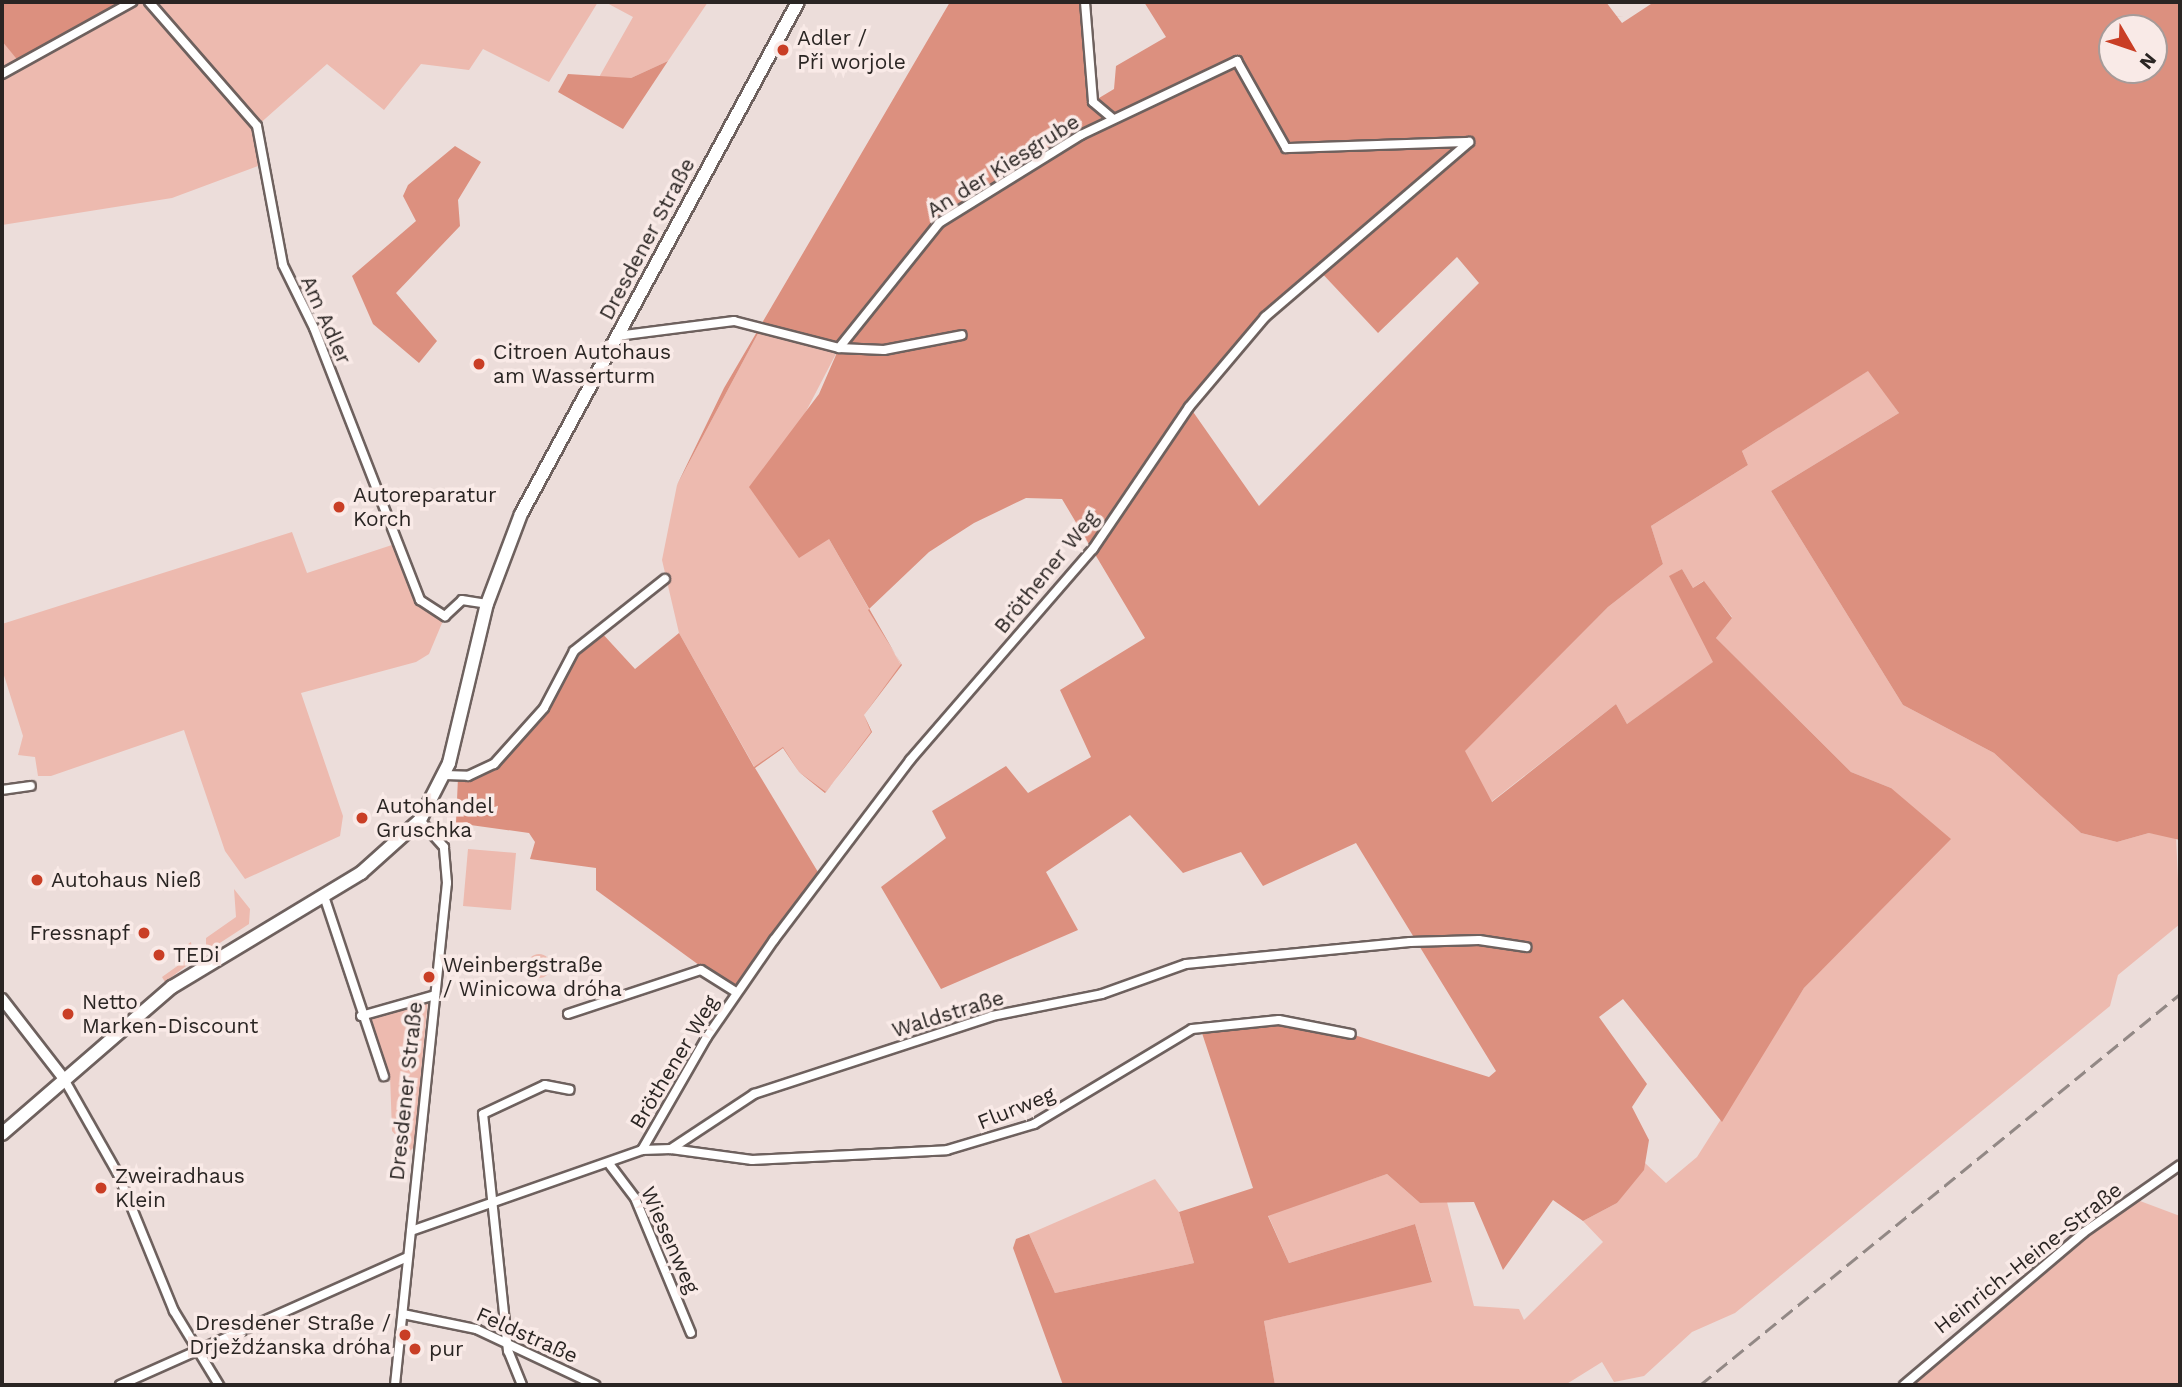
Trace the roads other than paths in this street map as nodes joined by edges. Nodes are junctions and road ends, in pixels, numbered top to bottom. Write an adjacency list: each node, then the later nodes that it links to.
1 (132, 2): 5 (street)
2 (149, 2): 12 (street, Am Adler)
3 (798, 2): 9 (main road, Dresdener Straße)
4 (1085, 2): 6 (street, An der Kiesgrube)
5 (2, 74)
6 (1113, 119): 7 (street, An der Kiesgrube); 10 (street, An der Kiesgrube)
7 (1469, 142): 19 (street, Bröthener Weg)
8 (962, 334): 10 (street)
9 (618, 336): 10 (street); 12 (main road, Dresdener Straße)
10 (839, 348)
11 (665, 579): 13 (street)
12 (487, 604): 13 (main road, Dresdener Straße)
13 (444, 775): 16 (main road, Dresdener Straße)
14 (31, 786): 15 (street)
15 (2, 790)
16 (420, 820): 17 (main road); 20 (street, Dresdener Straße)
17 (324, 896): 23 (street); 26 (main road)
18 (1526, 947): 29 (street, Waldstraße)
19 (736, 992): 22 (street, Bröthener Weg); 30 (street, Bröthener Weg)
20 (435, 995): 23 (street); 34 (street, Dresdener Straße)
21 (2, 999): 26 (main road)
22 (568, 1014)
23 (361, 1016): 25 (street)
24 (1351, 1034): 29 (street, Flurweg)
25 (384, 1076)
26 (64, 1079): 28 (main road); 39 (street)
27 (570, 1090): 33 (street)
28 (2, 1134)
29 (671, 1149): 30 (street)
30 (642, 1150): 31 (street)
31 (610, 1165): 33 (street); 37 (street, Wiesenweg)
32 (2180, 1165): 45 (street, Heinrich-Heine-Straße)
33 (495, 1202): 34 (street); 38 (street)
34 (411, 1231): 35 (street, Dresdener Straße)
35 (408, 1257): 36 (street, Dresdener Straße); 39 (street)
36 (403, 1314): 38 (street, Feldstraße); 42 (street, Dresdener Straße)
37 (691, 1333)
38 (507, 1341): 43 (street); 44 (street, Feldstraße)
39 (195, 1349): 40 (street); 41 (street)
40 (120, 1385)
41 (219, 1385)
42 (396, 1385)
43 (522, 1385)
44 (595, 1385)
45 (1904, 1385)

